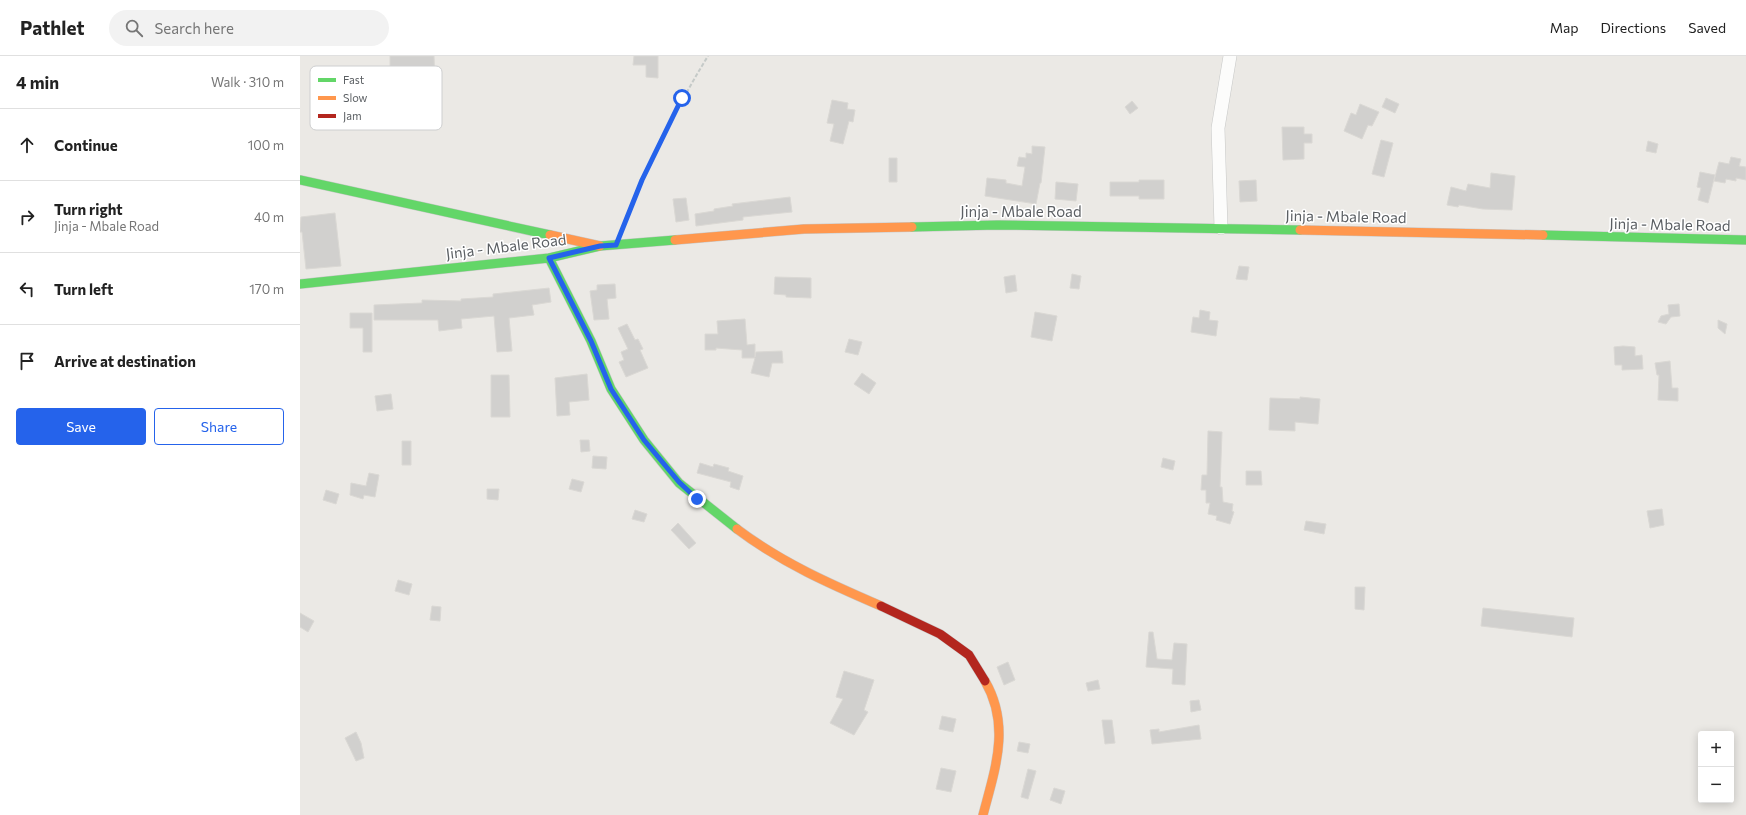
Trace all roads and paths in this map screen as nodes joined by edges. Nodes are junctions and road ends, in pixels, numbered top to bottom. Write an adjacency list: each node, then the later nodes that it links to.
1 (708, 56): 7 (path)
2 (1230, 56): 4 (street)
3 (300, 180): 8 (main road)
4 (1221, 228): 5 (main road, Jinja - Mbale Road); 7 (main road, Jinja - Mbale Road)
5 (1732, 240): 6 (main road, Jinja - Mbale Road); 9 (street)
6 (1746, 240)
7 (616, 245): 8 (main road, Jinja - Mbale Road)
8 (600, 246): 10 (main road, Jinja - Mbale Road)
9 (1746, 249)
10 (549, 258): 11 (main road, Jinja - Mbale Road); 12 (main road)
11 (300, 284)
12 (984, 815)

